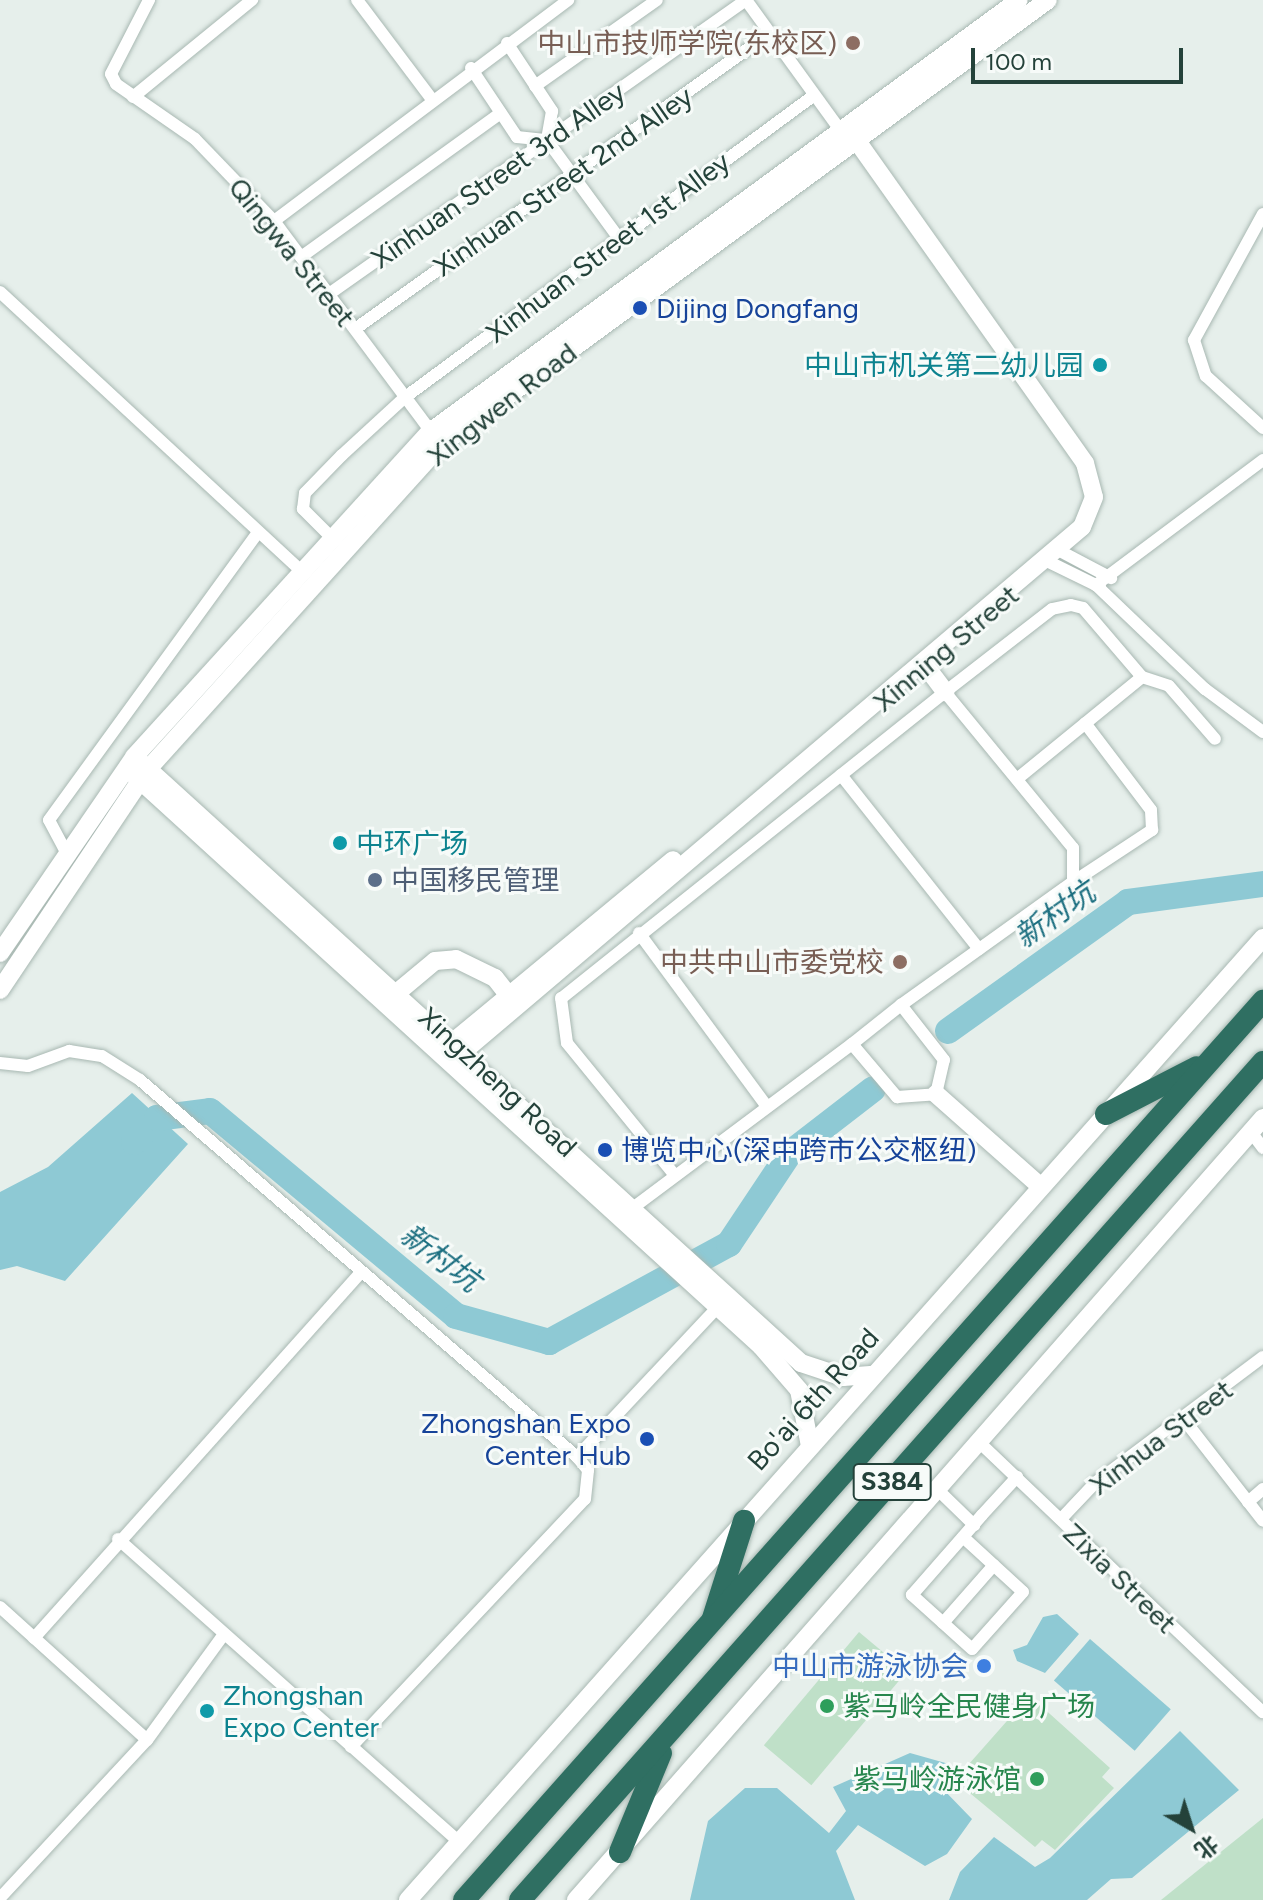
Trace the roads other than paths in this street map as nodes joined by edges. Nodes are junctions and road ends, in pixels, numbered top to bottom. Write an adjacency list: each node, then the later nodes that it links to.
1 (149, 0): 14 (street, Qingwa Street)
2 (252, 0): 14 (street)
3 (357, 0): 15 (street)
4 (568, 0): 10 (street)
5 (657, 0): 12 (street)
6 (746, 0): 9 (street); 18 (street, Xinhuan Street 3rd Alley)
7 (1019, 0): 17 (street, Xingwen Road)
8 (1048, 0): 17 (street, Xingwen Road)
9 (770, 33): 13 (street); 19 (street, Xinhuan Street 2nd Alley)
10 (507, 43): 11 (street); 12 (street)
11 (471, 68): 15 (street); 16 (street)
12 (535, 86): 18 (street)
13 (813, 96): 17 (street); 22 (street, Xinhuan Street 1st Alley)
14 (133, 97): 21 (street, Qingwa Street)
15 (430, 97): 21 (street)
16 (501, 113): 18 (street); 23 (street)
17 (850, 138): 29 (street, Xingwen Road); 33 (street, Xinning Street); 54 (street)
18 (547, 140): 19 (street); 25 (street, Xinhuan Street 3rd Alley)
19 (572, 174): 22 (street); 26 (street, Xinhuan Street 2nd Alley)
20 (1263, 214): 28 (street)
21 (274, 221): 23 (street, Qingwa Street)
22 (618, 237): 27 (street, Xinhuan Street 1st Alley)
23 (301, 257): 25 (street, Qingwa Street)
24 (0, 292): 31 (street)
25 (329, 294): 26 (street, Qingwa Street)
26 (355, 329): 27 (street, Qingwa Street)
27 (404, 398): 29 (street, Qingwa Street); 32 (street, Xinhuan Street 1st Alley)
28 (1263, 428)
29 (436, 438): 32 (street, Xingwen Road); 43 (street, Xingwen Road)
30 (1263, 463): 35 (street)
31 (258, 532): 34 (street); 46 (street)
32 (331, 537): 34 (street, Xingwen Road)
33 (1055, 557): 35 (street); 36 (street, Xinning Street)
34 (300, 570): 42 (street, Xingwen Road)
35 (1104, 582): 40 (street)
36 (925, 665): 38 (street); 58 (street, Xinning Street)
37 (1142, 677): 38 (street); 39 (street); 41 (street)
38 (945, 692): 44 (street); 45 (street)
39 (1085, 723): 45 (street); 47 (street)
40 (1263, 729)
41 (1215, 739)
42 (130, 762): 43 (street, Xingzheng Road); 46 (street, Xingwen Road)
43 (144, 775): 52 (street, Xingwen Road); 53 (street, Xingzheng Road); 58 (street, Xingzheng Road)
44 (841, 775): 48 (street); 50 (street)
45 (1017, 779): 47 (street)
46 (66, 852): 51 (street, Xingwen Road)
47 (1073, 882): 50 (street)
48 (639, 933): 63 (street); 67 (street)
49 (1263, 938): 64 (street, Bo'ai 6th Road)
50 (979, 949): 56 (street)
51 (0, 953)
52 (0, 990)
53 (399, 991): 54 (street); 58 (street, Xingzheng Road)
54 (509, 996): 58 (street)
55 (1263, 1001): 59 (highway, S384)
56 (901, 1005): 57 (street); 62 (street)
57 (852, 1044): 62 (street); 63 (street)
58 (453, 1052): 69 (street, Xingzheng Road)
59 (1209, 1061): 64 (highway); 91 (highway, S384)
60 (1263, 1062): 95 (highway, S384)
61 (0, 1063): 70 (street)
62 (936, 1094): 68 (street)
63 (766, 1105): 67 (street)
64 (1106, 1114): 68 (street, Bo'ai 6th Road)
65 (1257, 1125): 66 (street); 75 (street)
66 (1263, 1148)
67 (673, 1173): 69 (street)
68 (1041, 1187): 73 (street, Bo'ai 6th Road)
69 (626, 1212): 71 (street, Xingzheng Road)
70 (360, 1273): 77 (street); 87 (street)
71 (724, 1303): 73 (street, Xingzheng Road); 76 (street, Xingzheng Road); 77 (street)
72 (1263, 1357): 74 (street, Xinhua Street)
73 (874, 1375): 76 (street, Bo'ai 6th Road)
74 (1186, 1422): 81 (street); 82 (street, Xinhua Street)
75 (979, 1442): 78 (street, Zixia Street); 79 (street)
76 (810, 1446): 83 (street, Bo'ai 6th Road)
77 (577, 1457): 97 (street)
78 (1017, 1477): 82 (street, Zixia Street); 85 (street)
79 (937, 1489): 85 (street); 99 (street)
80 (1263, 1489): 81 (street)
81 (1248, 1502): 84 (street)
82 (1061, 1519): 94 (street, Zixia Street)
83 (744, 1521): 91 (highway); 98 (street, Bo'ai 6th Road)
84 (1263, 1521)
85 (974, 1525): 86 (street)
86 (963, 1537): 88 (street); 90 (street)
87 (118, 1539): 92 (street); 93 (street)
88 (994, 1565): 90 (street); 90 (street)
89 (0, 1607): 93 (street)
90 (943, 1623)
91 (710, 1627): 102 (highway, S384)
92 (224, 1634): 96 (street); 97 (street)
93 (34, 1638): 96 (street)
94 (1263, 1712)
95 (668, 1738): 99 (highway); 103 (highway, S384)
96 (147, 1740): 100 (street)
97 (351, 1747): 98 (street)
98 (459, 1842): 101 (street, Bo'ai 6th Road)
99 (620, 1852): 104 (street)
100 (0, 1898)
101 (408, 1900)
102 (464, 1900)
103 (520, 1900)
104 (576, 1900)

